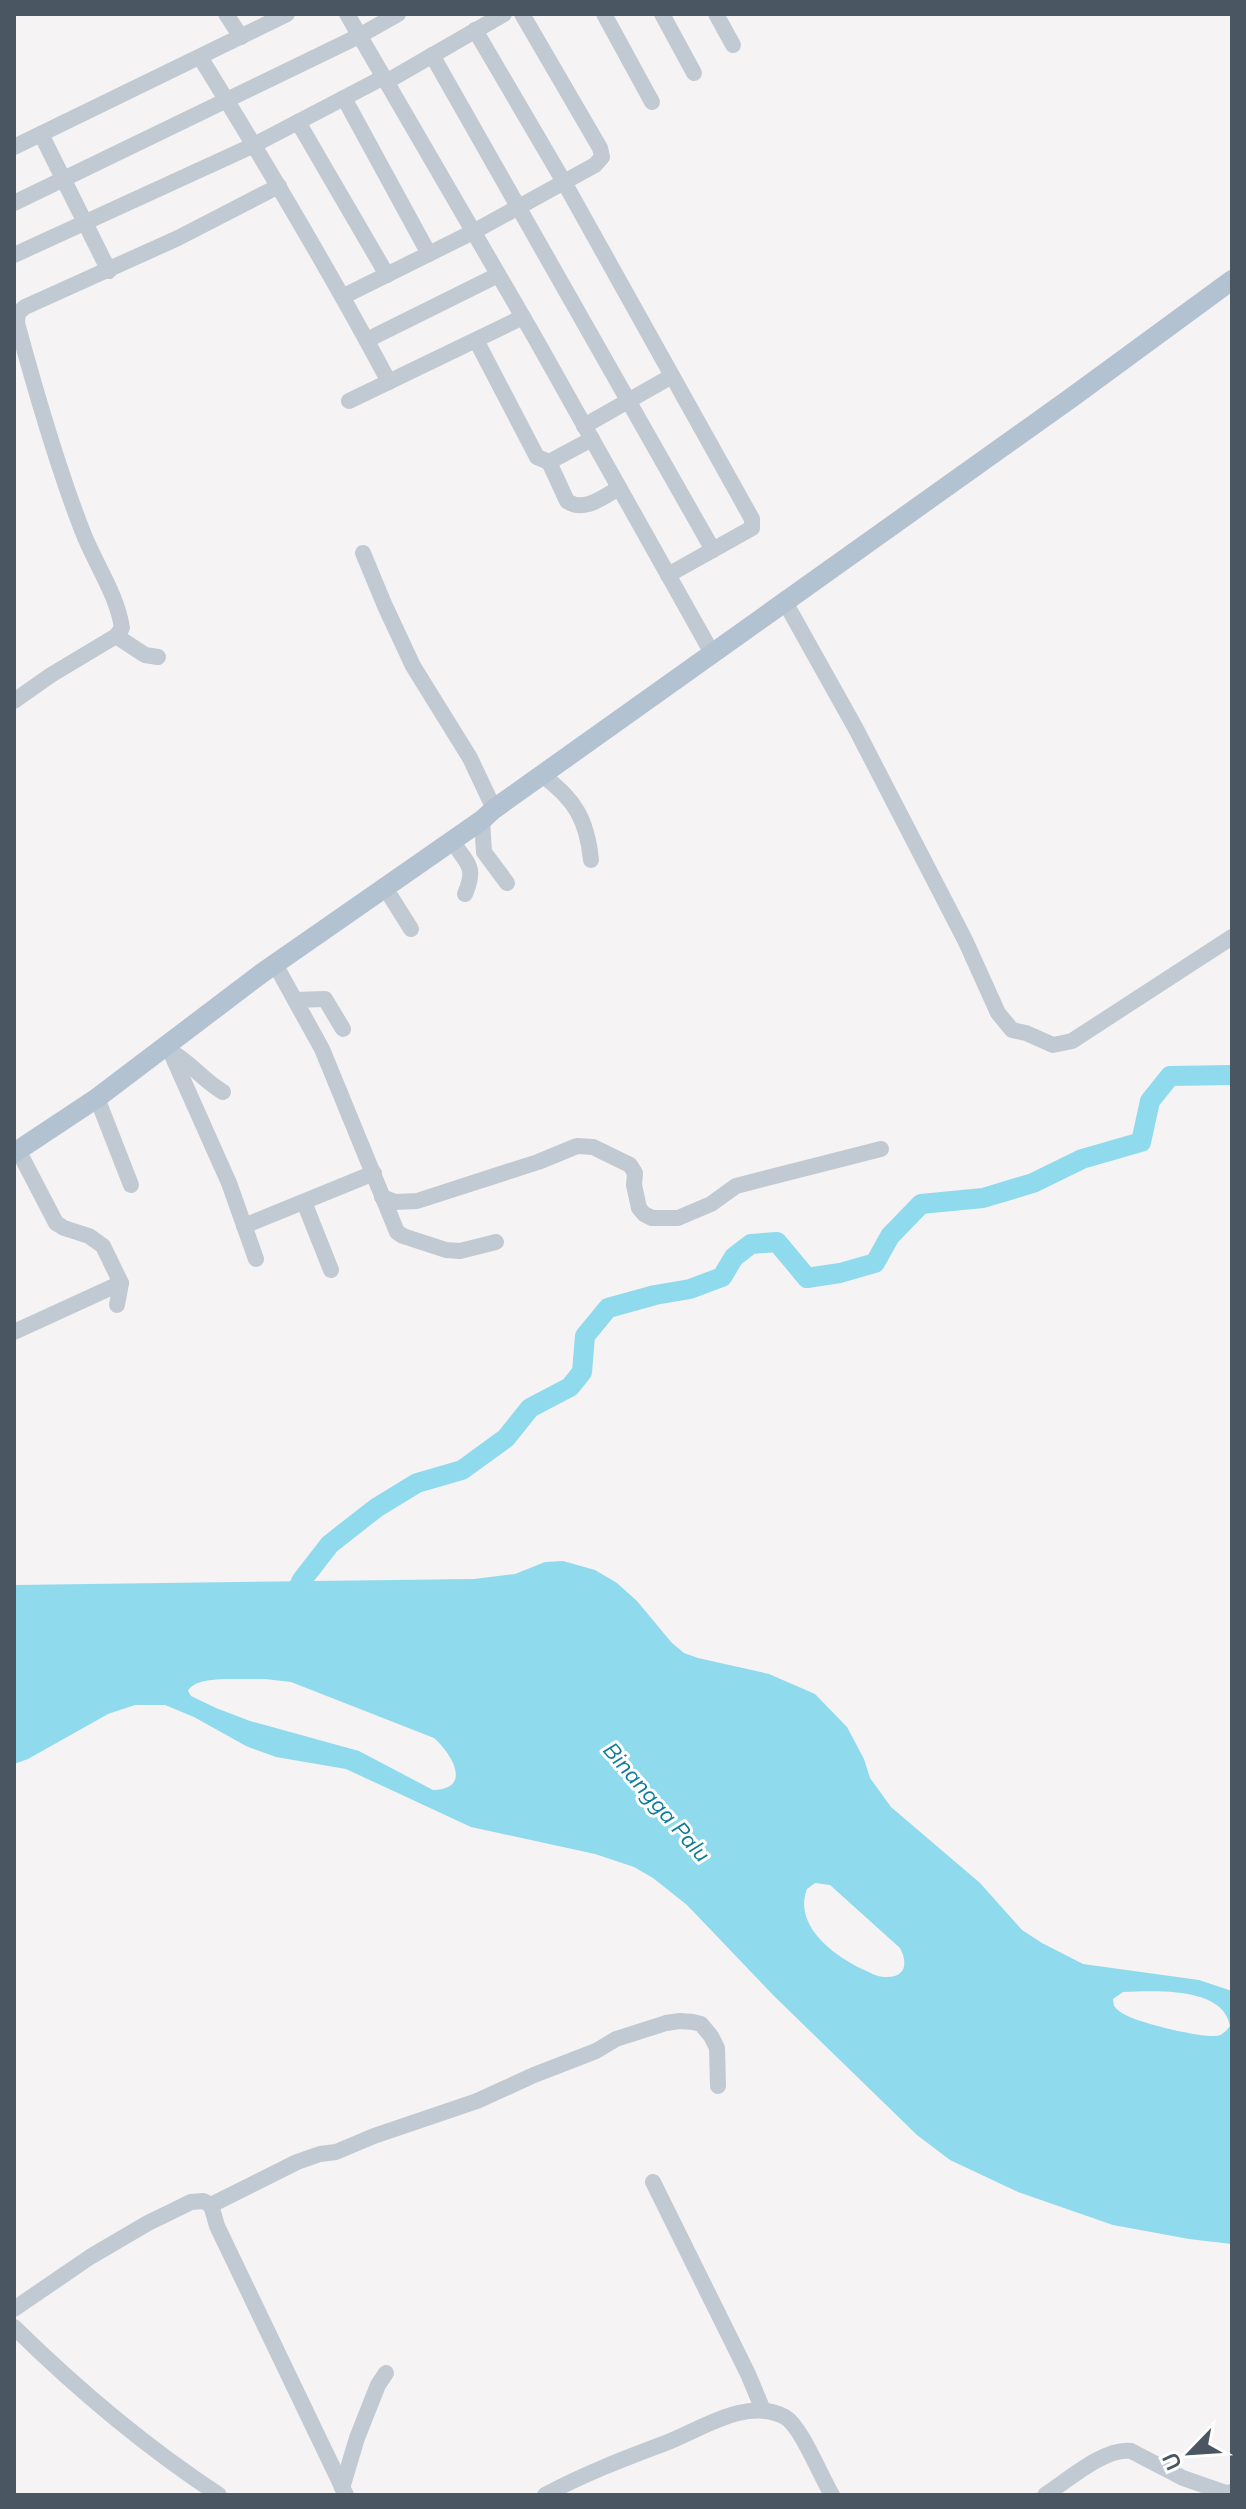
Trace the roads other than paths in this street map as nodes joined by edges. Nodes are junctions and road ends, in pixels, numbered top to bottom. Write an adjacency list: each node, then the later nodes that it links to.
1 (226, 14): 12 (street)
2 (287, 14): 12 (street)
3 (347, 14): 11 (street)
4 (398, 14): 11 (street)
5 (504, 14): 10 (street)
6 (522, 14): 26 (street)
7 (604, 14): 20 (street)
8 (662, 14): 16 (street)
9 (716, 14): 13 (street)
10 (475, 30): 14 (street); 26 (street)
11 (359, 36): 17 (street); 19 (street)
12 (241, 37): 15 (street)
13 (733, 45)
14 (432, 55): 17 (street); 29 (street)
15 (200, 57): 19 (street); 22 (street)
16 (694, 73)
17 (385, 80): 18 (street); 31 (street)
18 (344, 98): 21 (street); 32 (street)
19 (226, 99): 23 (street); 25 (street)
20 (652, 102)
21 (298, 122): 23 (street); 35 (street)
22 (41, 134): 24 (street); 25 (street)
23 (254, 145): 27 (street); 30 (street)
24 (14, 147)
25 (64, 180): 28 (street); 30 (street)
26 (564, 182): 29 (street); 42 (street)
27 (279, 186): 34 (street); 38 (street)
28 (14, 203)
29 (519, 207): 31 (street); 45 (street)
30 (85, 224): 33 (street); 34 (street)
31 (473, 232): 32 (street); 36 (street)
32 (429, 254): 35 (street)
33 (14, 255)
34 (109, 271): 53 (street)
35 (387, 275): 38 (street)
36 (498, 275): 39 (street); 40 (street)
37 (1232, 280): 52 (main road)
38 (344, 296): 40 (street)
39 (523, 317): 41 (street); 46 (street)
40 (367, 340): 43 (street)
41 (476, 340): 43 (street); 47 (street)
42 (672, 376): 45 (street); 49 (street)
43 (389, 382): 44 (street)
44 (349, 401)
45 (629, 401): 46 (street); 49 (street)
46 (588, 432): 47 (street); 48 (street)
47 (549, 462): 48 (street)
48 (619, 488): 51 (street)
49 (713, 550): 51 (street)
50 (363, 553): 58 (street)
51 (668, 575): 54 (street)
52 (785, 602): 54 (main road); 65 (street)
53 (116, 636): 55 (street); 56 (street)
54 (712, 653): 57 (main road)
55 (158, 657)
56 (14, 701)
57 (542, 775): 58 (main road); 60 (street)
58 (488, 814): 59 (main road); 61 (street)
59 (452, 841): 62 (main road); 63 (street)
60 (591, 860)
61 (507, 883)
62 (384, 886): 64 (street); 66 (main road)
63 (465, 894)
64 (411, 929)
65 (1232, 937)
66 (275, 964): 67 (street); 69 (main road)
67 (295, 1000): 68 (street); 74 (street)
68 (343, 1029)
69 (169, 1048): 70 (street); 71 (main road); 78 (street)
70 (223, 1092)
71 (97, 1098): 73 (main road); 75 (street)
72 (881, 1149): 76 (street)
73 (16, 1151): 82 (street)
74 (374, 1173): 76 (street); 77 (street)
75 (131, 1185)
76 (382, 1197): 79 (street)
77 (304, 1202): 78 (street); 81 (street)
78 (244, 1226): 80 (street)
79 (496, 1242)
80 (256, 1259)
81 (331, 1270)
82 (121, 1283): 83 (street); 84 (street)
83 (117, 1305)
84 (14, 1332)
85 (718, 2086): 87 (street)
86 (653, 2182): 91 (street)
87 (211, 2205): 88 (street); 92 (street)
88 (14, 2309)
89 (14, 2327): 94 (street)
90 (386, 2373): 92 (street)
91 (763, 2410): 95 (street); 96 (street)
92 (344, 2492)
93 (1232, 2492): 97 (street)
94 (219, 2495)
95 (545, 2495)
96 (832, 2495)
97 (1045, 2495)

